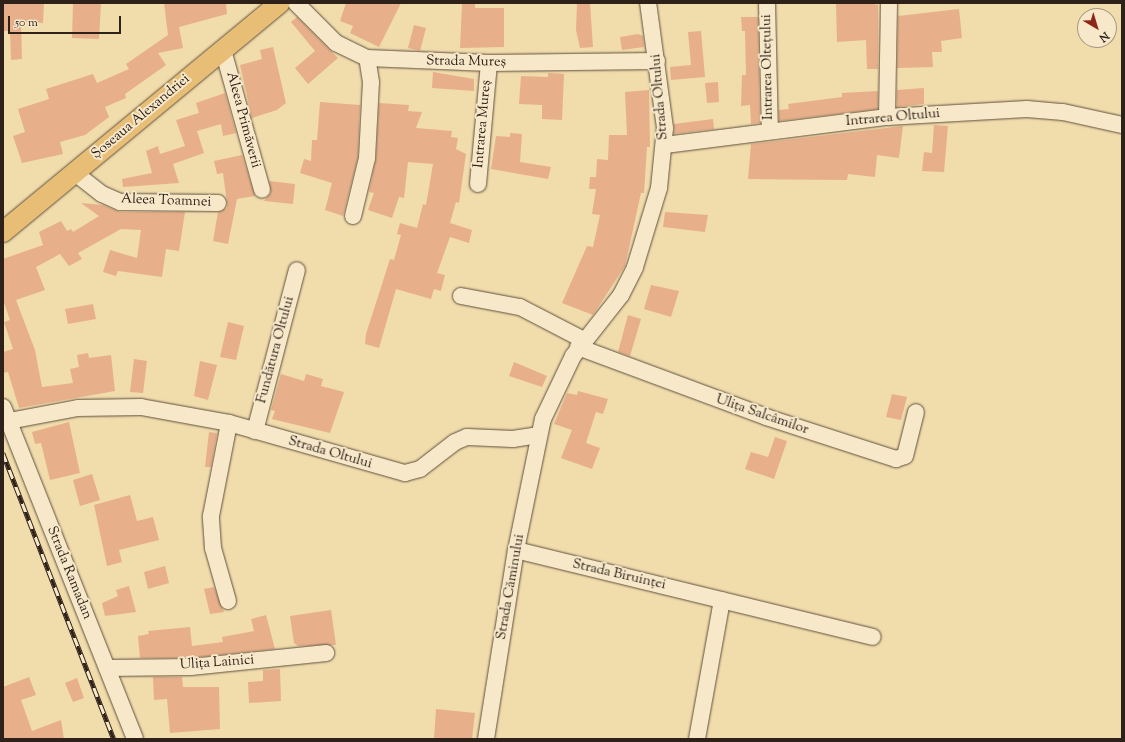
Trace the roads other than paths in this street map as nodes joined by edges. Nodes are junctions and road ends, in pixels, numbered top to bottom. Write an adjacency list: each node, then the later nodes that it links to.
1 (280, 3): 6 (main road, Șoseaua Alexandriei)
2 (296, 3): 7 (street, Strada Mureș)
3 (648, 3): 8 (street, Strada Oltului)
4 (767, 3): 12 (street, Intrarea Oltețului)
5 (889, 3): 10 (street)
6 (223, 50): 14 (main road, Șoseaua Alexandriei); 16 (street, Aleea Primăverii)
7 (367, 58): 9 (street, Strada Mureș); 18 (street)
8 (657, 61): 9 (street, Strada Mureș); 13 (street, Strada Oltului)
9 (489, 63): 15 (street, Intrarea Mureș)
10 (887, 117): 11 (street, Intrarea Oltului); 12 (street, Intrarea Oltului)
11 (1122, 125)
12 (770, 132): 13 (street, Intrarea Oltului)
13 (665, 144): 22 (street, Strada Oltului)
14 (75, 172): 17 (street, Aleea Toamnei); 19 (main road, Șoseaua Alexandriei)
15 (478, 184)
16 (262, 190)
17 (218, 203)
18 (353, 216)
19 (3, 232)
20 (297, 270): 26 (street, Fundătura Oltului)
21 (461, 296): 22 (street)
22 (581, 343): 23 (street, Ulița Salcâmilor); 27 (street, Strada Oltului)
23 (916, 412)
24 (6, 414): 25 (street, Strada Oltului); 33 (street, Strada Ramadan)
25 (229, 423): 26 (street, Strada Oltului); 30 (street)
26 (255, 431): 27 (street, Strada Oltului)
27 (538, 435): 28 (street, Strada Căminului)
28 (516, 550): 29 (street, Strada Biruinței); 35 (street, Strada Căminului)
29 (722, 600): 31 (street, Strada Biruinței); 36 (street)
30 (228, 601)
31 (873, 637)
32 (326, 653): 33 (street, Ulița Lainici)
33 (107, 668): 34 (street, Strada Ramadan)
34 (135, 739)
35 (486, 739)
36 (697, 739)

